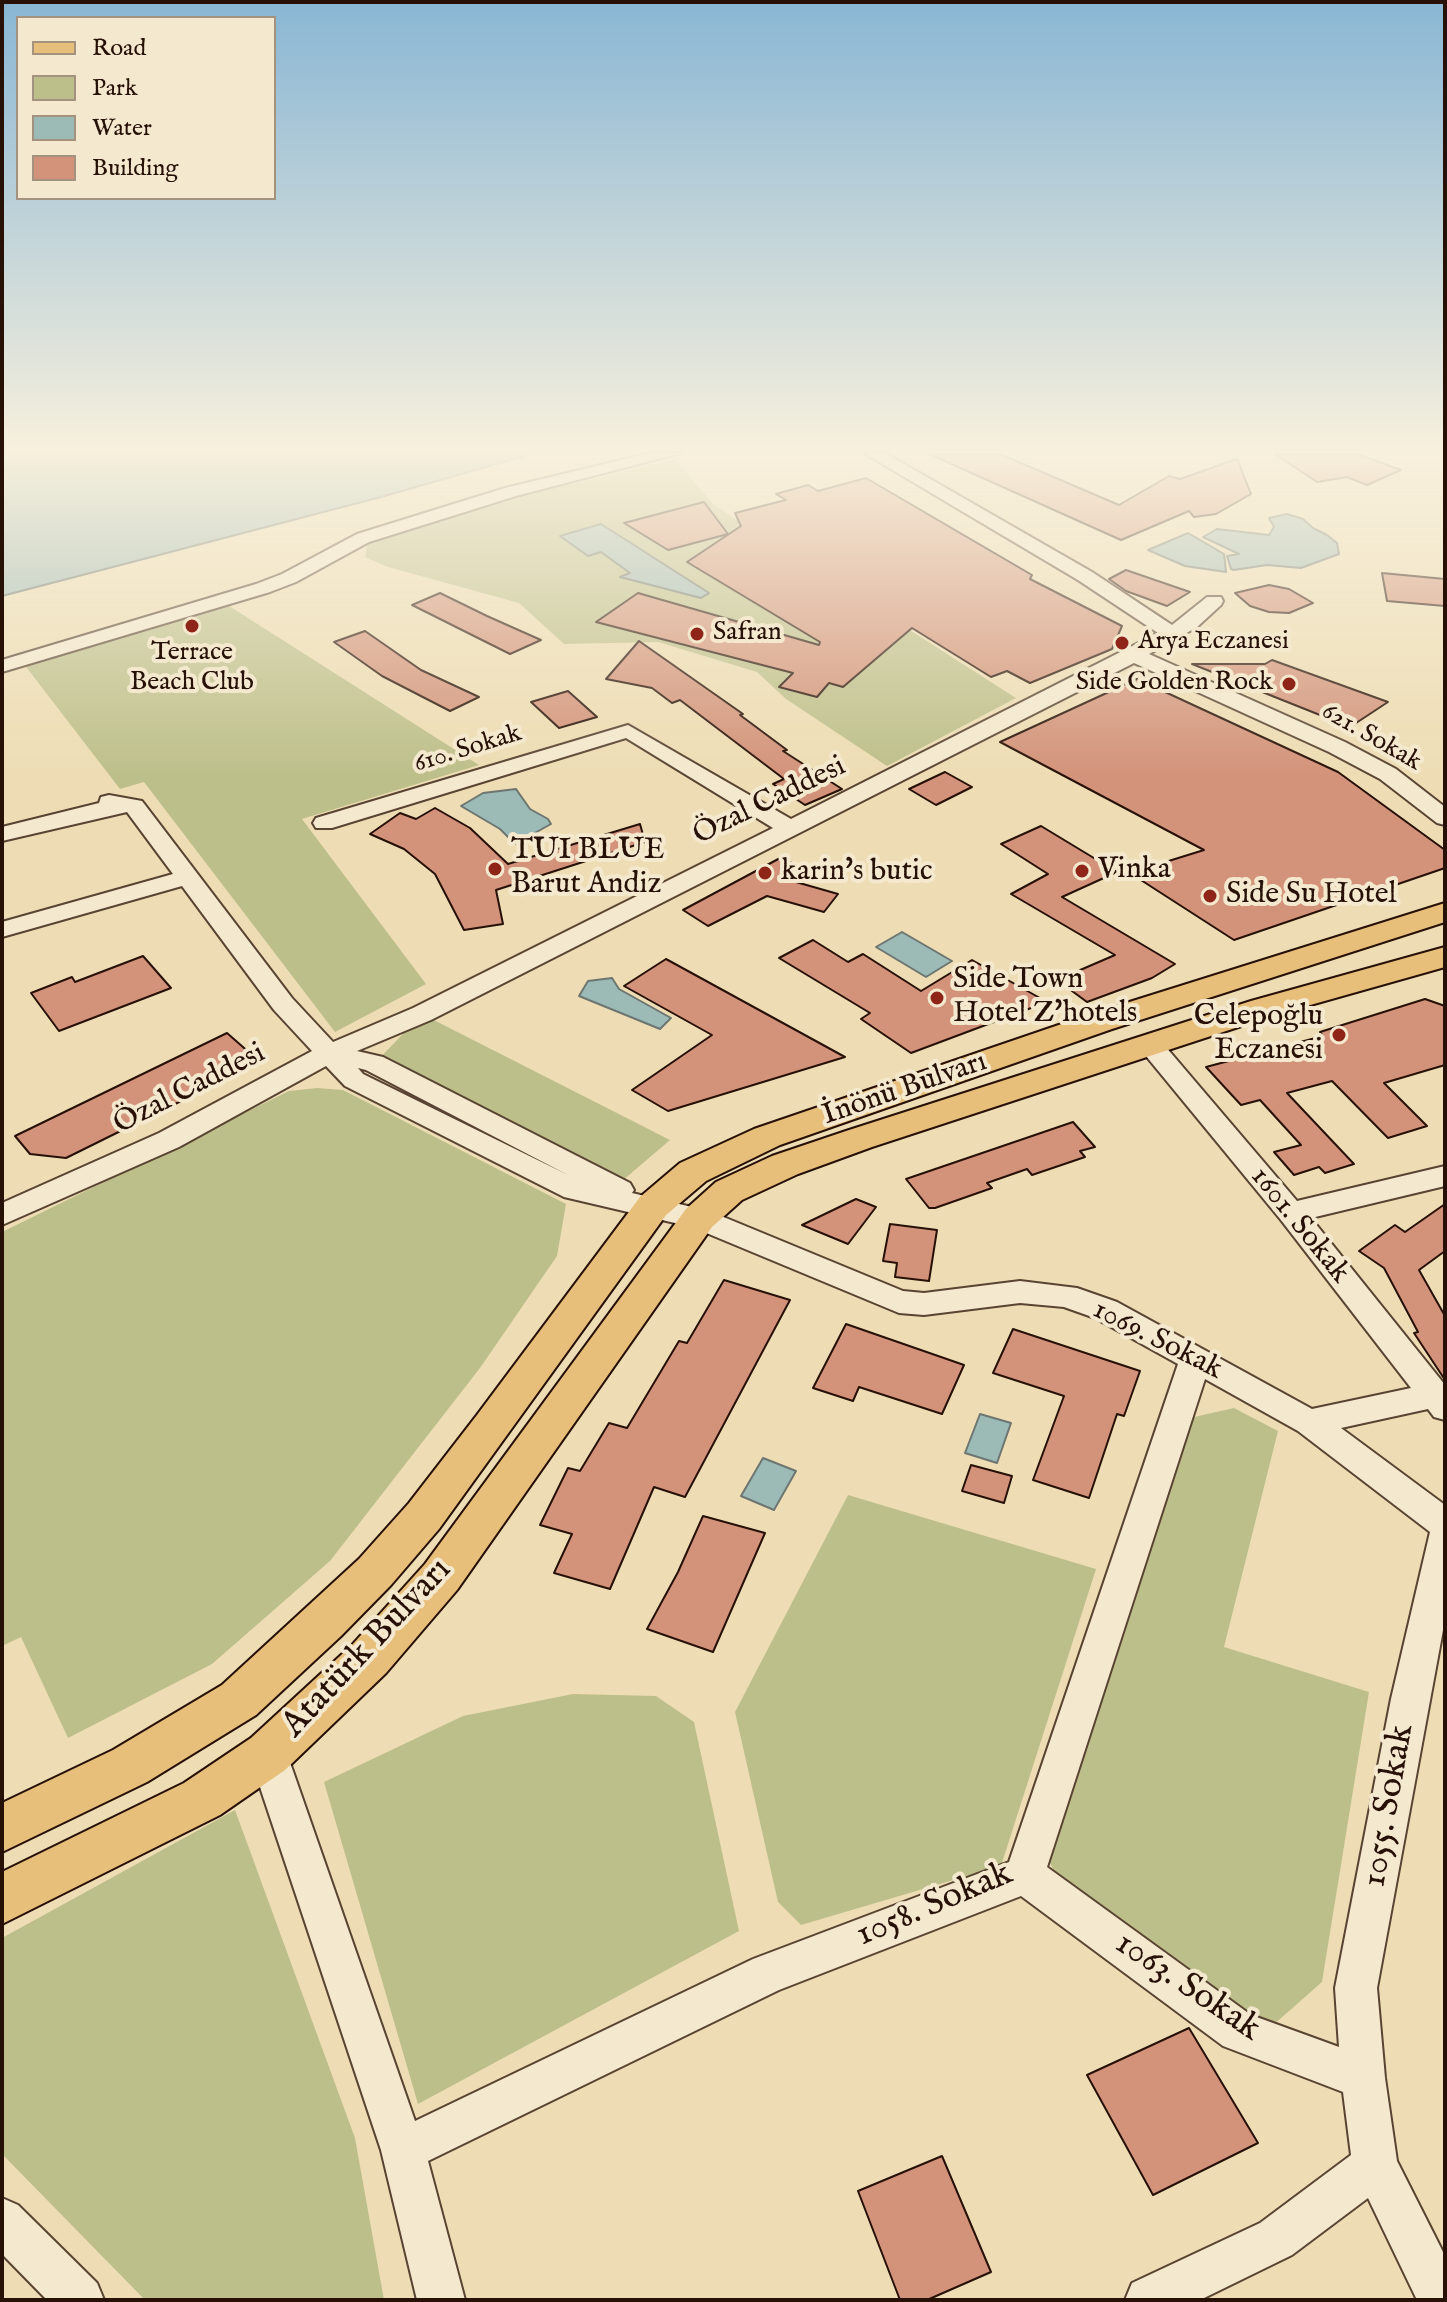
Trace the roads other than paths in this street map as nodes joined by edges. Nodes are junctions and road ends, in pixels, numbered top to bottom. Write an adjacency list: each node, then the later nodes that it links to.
1 (322, 560): 6 (street)
2 (1059, 560): 4 (street)
3 (1214, 601): 4 (street, Özal Caddesi)
4 (1172, 634): 5 (street, Özal Caddesi)
5 (1134, 655): 7 (street, 621. Sokak); 9 (street, Özal Caddesi)
6 (2, 666)
7 (1445, 818)
8 (324, 823): 9 (street, 610. Sokak)
9 (788, 827): 18 (street, Özal Caddesi)
10 (2, 834): 11 (street, 1069. Sokak)
11 (186, 878): 13 (street); 18 (street, 1069. Sokak)
12 (1445, 912): 20 (main road, İnönü Bulvarı)
13 (2, 930)
14 (1445, 957): 15 (main road, İnönü Bulvarı)
15 (1373, 978): 16 (main road); 17 (main road, İnönü Bulvarı)
16 (1445, 978)
17 (1150, 1045): 21 (street, 1601. Sokak); 23 (main road, İnönü Bulvarı)
18 (329, 1053): 20 (street, 1069. Sokak); 22 (street, Özal Caddesi)
19 (1445, 1176): 21 (street)
20 (653, 1206): 23 (street, 1069. Sokak); 30 (main road, Atatürk Bulvarı)
21 (1291, 1213): 25 (street, 1601. Sokak)
22 (2, 1215)
23 (699, 1218): 24 (street, 1069. Sokak); 29 (main road, Atatürk Bulvarı)
24 (1195, 1360): 26 (street, 1069. Sokak); 31 (street, 1058. Sokak)
25 (1439, 1402): 26 (street)
26 (1309, 1422): 27 (street, 1069. Sokak)
27 (1445, 1524)
28 (1445, 1536): 33 (street, 1055. Sokak)
29 (268, 1754): 32 (main road, Atatürk Bulvarı); 34 (street)
30 (2, 1828)
31 (1025, 1875): 33 (street, 1063. Sokak); 34 (street, 1058. Sokak)
32 (2, 1899)
33 (1363, 2078): 35 (street)
34 (403, 2150): 38 (street)
35 (1375, 2165): 39 (street); 40 (street)
36 (5, 2232): 37 (street)
37 (80, 2300)
38 (441, 2300)
39 (1149, 2300)
40 (1442, 2300)

